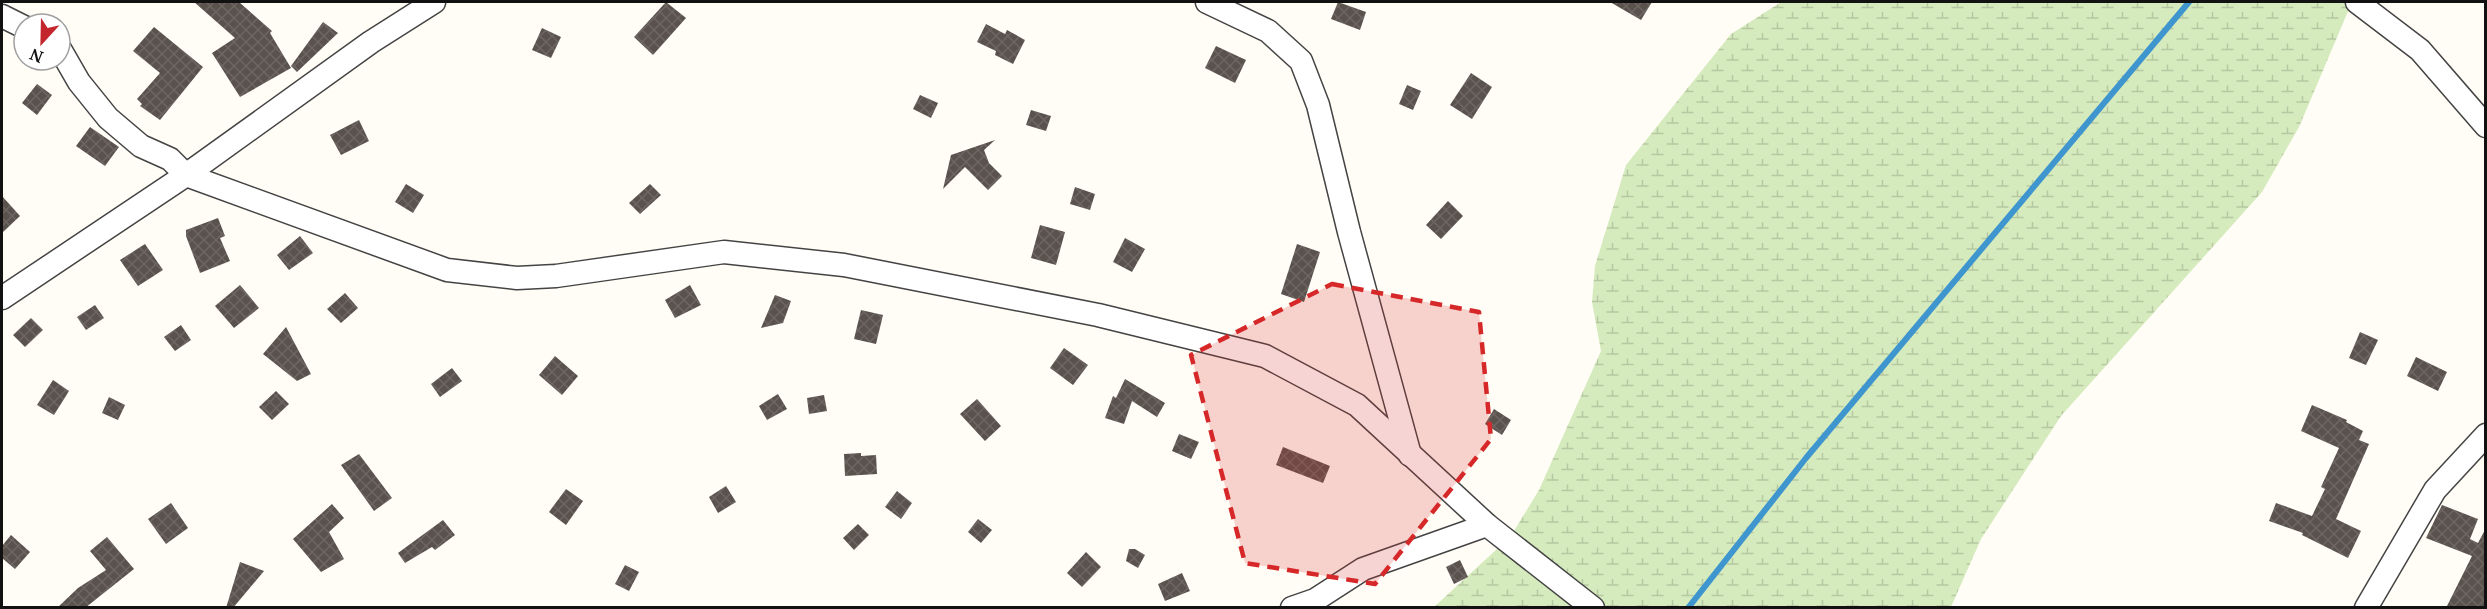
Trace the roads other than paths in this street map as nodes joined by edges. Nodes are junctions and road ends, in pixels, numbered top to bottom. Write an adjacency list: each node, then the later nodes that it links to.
1 (434, 2): 6 (street)
2 (1207, 2): 9 (street)
3 (2357, 2): 5 (street)
4 (72, 69): 6 (street)
5 (2486, 126)
6 (186, 175): 7 (street); 9 (street)
7 (2, 298)
8 (2486, 435): 13 (street)
9 (1411, 456): 10 (street)
10 (1487, 525): 11 (street); 12 (street)
11 (1292, 608)
12 (1593, 608)
13 (2366, 608)

